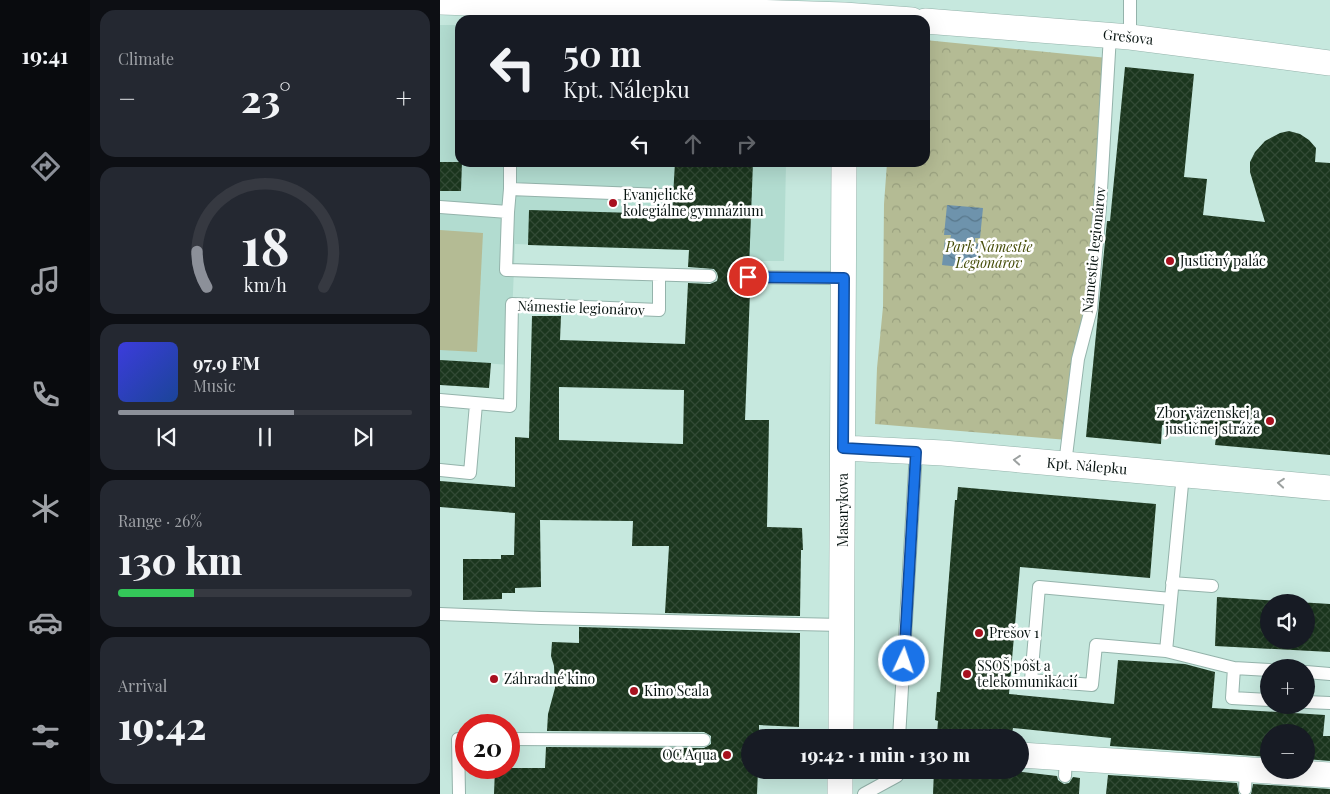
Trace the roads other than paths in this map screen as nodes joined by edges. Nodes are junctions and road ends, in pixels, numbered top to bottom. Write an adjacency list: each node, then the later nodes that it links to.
1 (1130, 0): 6 (lane, Námestie legionárov)
2 (440, 2): 3 (street)
3 (844, 9): 4 (street)
4 (881, 15)
5 (930, 21): 6 (street, Grešova)
6 (1120, 36): 7 (street, Grešova); 22 (lane, Námestie legionárov)
7 (1330, 63)
8 (510, 167): 10 (lane)
9 (844, 167): 17 (street, Masarykova)
10 (510, 189): 11 (lane); 13 (lane)
11 (663, 195)
12 (440, 207): 13 (lane)
13 (508, 212): 14 (lane)
14 (659, 275): 15 (lane); 19 (lane, Námestie legionárov)
15 (710, 276)
16 (748, 277): 17 (lane)
17 (844, 278): 20 (street, Masarykova)
18 (440, 400): 19 (lane)
19 (476, 404): 23 (lane)
20 (843, 448): 21 (street, Kpt. Nálepku); 30 (street, Masarykova)
21 (916, 452): 22 (street, Kpt. Nálepku, one-way to 21); 40 (lane)
22 (1065, 464): 24 (street, Kpt. Nálepku)
23 (440, 470)
24 (1183, 474): 25 (street, Kpt. Nálepku, one-way to 24); 26 (lane)
25 (1330, 488)
26 (1172, 583): 27 (lane); 28 (lane)
27 (1212, 586)
28 (1171, 599): 31 (lane); 31 (lane)
29 (440, 614): 30 (lane)
30 (842, 625): 39 (street, Masarykova)
31 (1166, 651): 32 (lane)
32 (1234, 668): 33 (lane); 36 (lane)
33 (1260, 669)
34 (1315, 673): 35 (lane)
35 (1330, 674)
36 (1260, 700)
37 (1315, 702): 38 (lane)
38 (1330, 703)
39 (841, 729)
40 (900, 729)
41 (520, 739): 42 (lane)
42 (704, 740)
43 (1029, 757): 44 (street)
44 (1330, 775)
45 (459, 779): 48 (lane)
46 (840, 779): 49 (street)
47 (892, 779): 50 (lane)
48 (459, 794)
49 (840, 794)
50 (864, 794)

